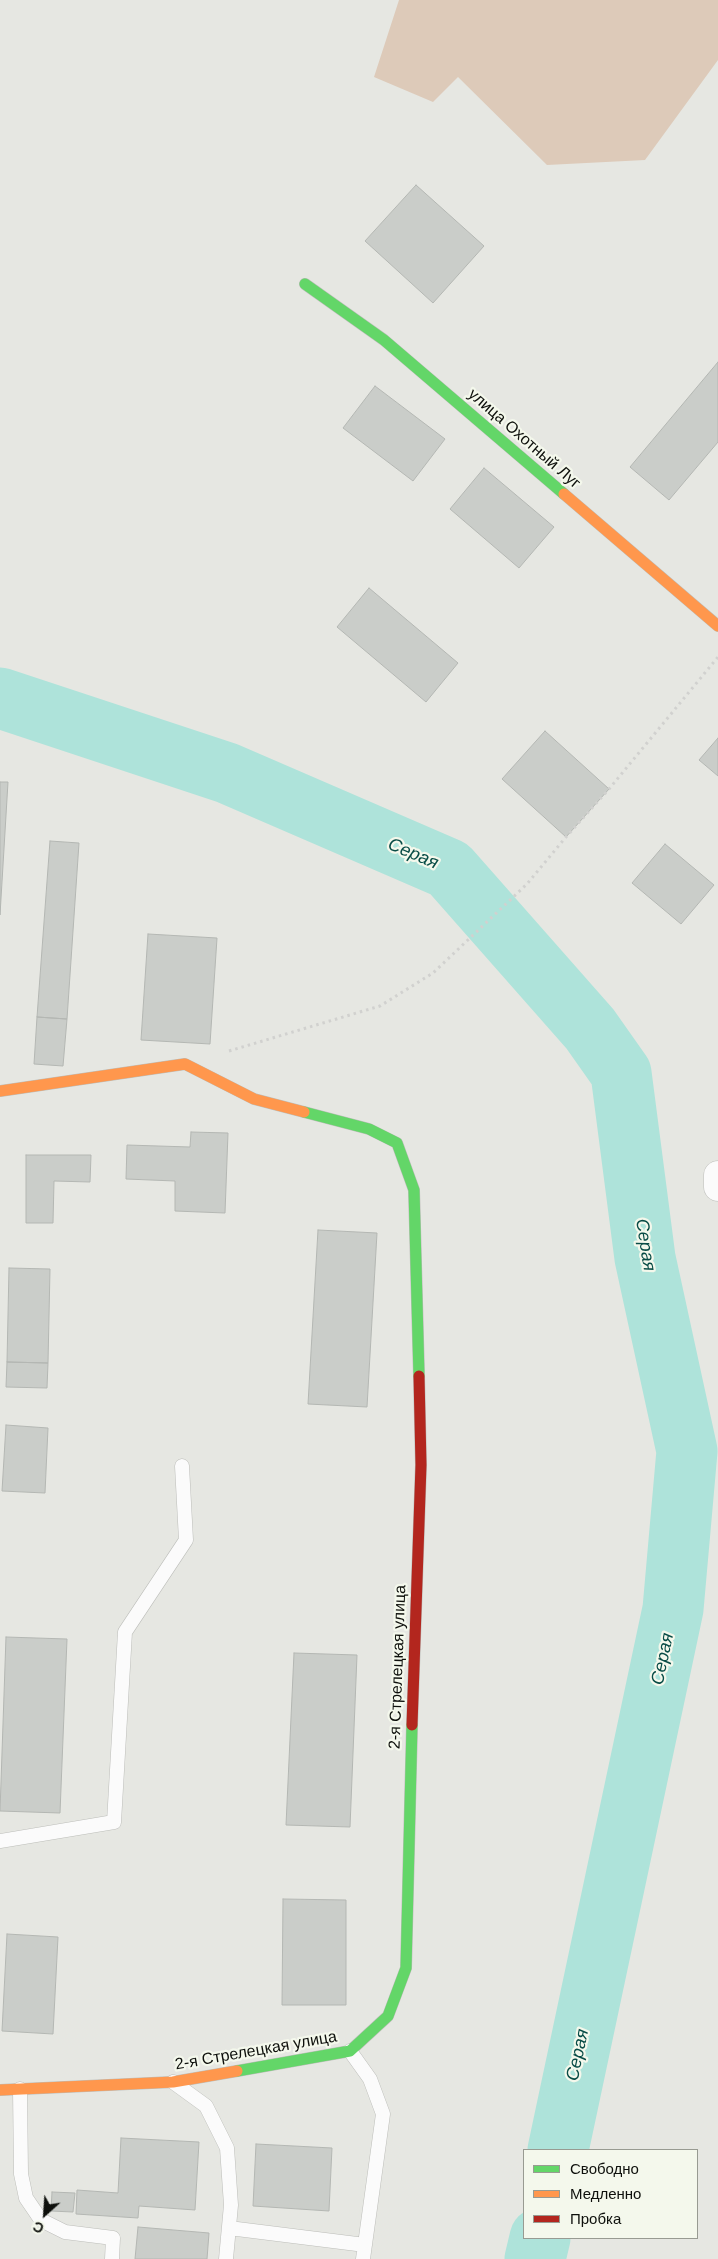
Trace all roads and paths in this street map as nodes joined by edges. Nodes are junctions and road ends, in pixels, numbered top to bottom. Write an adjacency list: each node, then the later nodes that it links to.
1 (304, 284): 2 (street, улица Охотный Луг)
2 (718, 626)
3 (718, 656): 4 (path)
4 (185, 1064): 5 (street); 10 (street, 2-я Стрелецкая улица)
5 (0, 1091)
6 (718, 1175): 7 (street)
7 (718, 1187)
8 (182, 1466): 9 (lane)
9 (0, 1840)
10 (350, 2051): 11 (street, 2-я Стрелецкая улица); 15 (lane)
11 (173, 2082): 12 (street, 2-я Стрелецкая улица); 14 (lane)
12 (20, 2089): 13 (street, 2-я Стрелецкая улица); 16 (lane)
13 (0, 2090)
14 (229, 2228): 15 (lane); 17 (lane)
15 (364, 2252)
16 (112, 2259)
17 (226, 2259)

